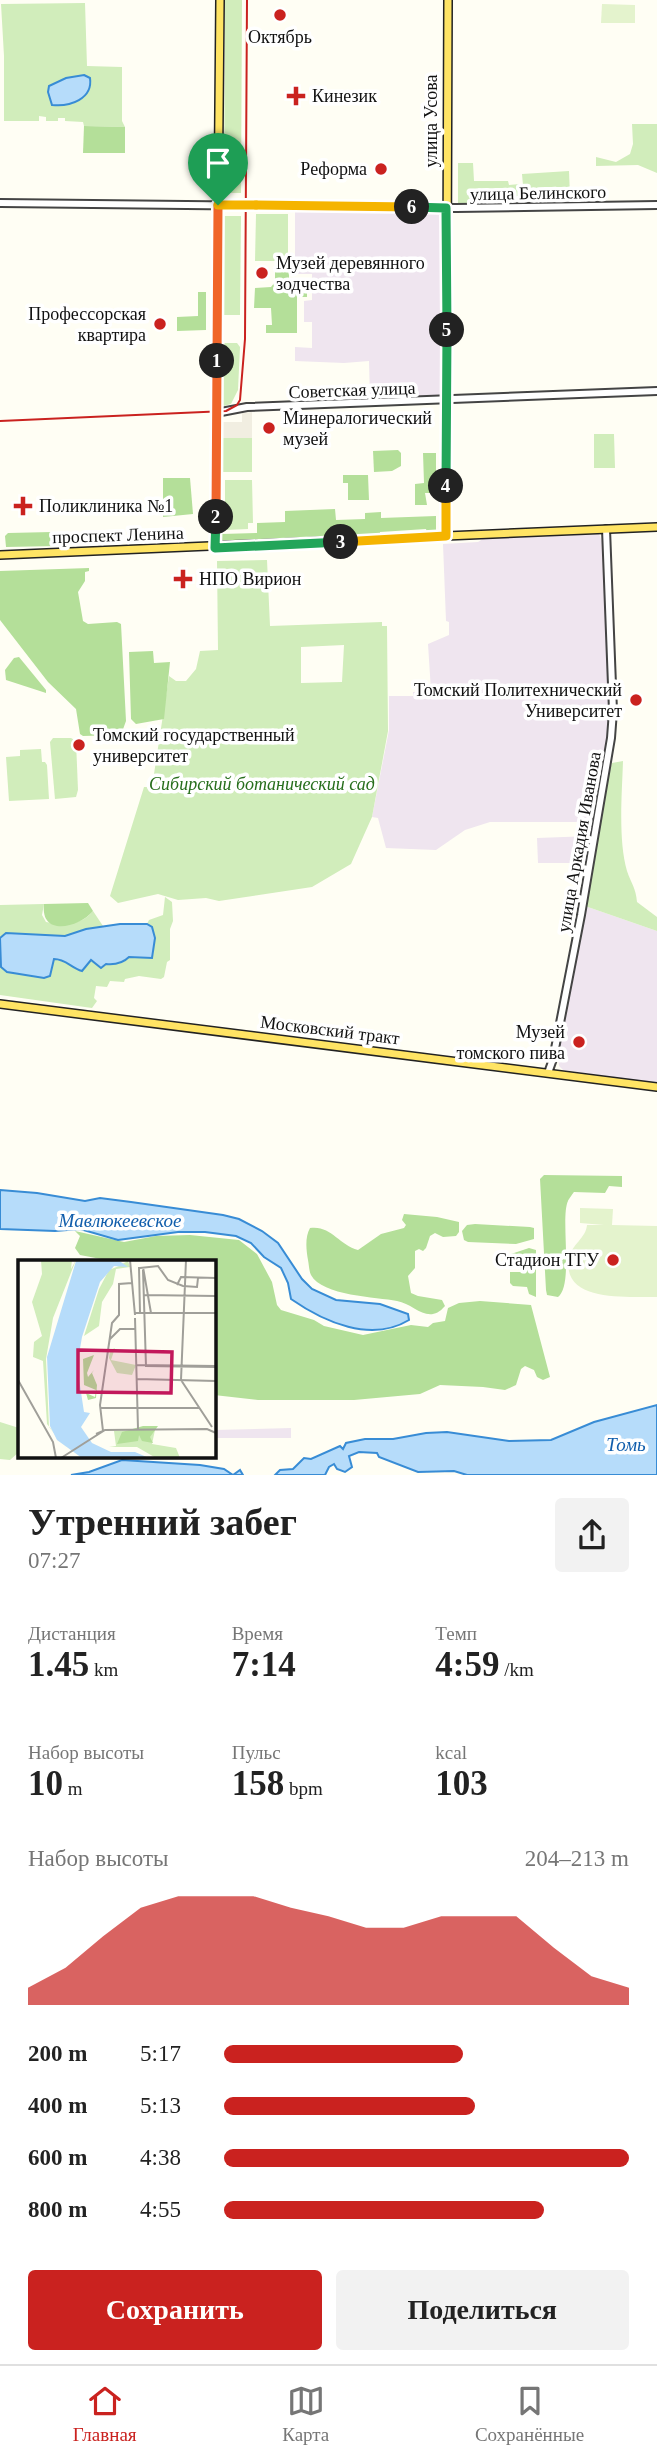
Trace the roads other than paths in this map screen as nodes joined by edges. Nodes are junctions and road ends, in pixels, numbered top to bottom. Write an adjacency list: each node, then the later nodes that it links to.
1 (220, 0): 4 (main road)
2 (448, 0): 6 (main road, улица Усова)
3 (0, 203): 4 (street, улица Белинского)
4 (218, 205): 6 (street, улица Белинского); 9 (main road)
5 (657, 205): 6 (street, улица Белинского)
6 (446, 208): 8 (main road, улица Усова)
7 (657, 391): 8 (street, Советская улица)
8 (446, 401): 9 (street, Советская улица); 12 (main road, улица Усова)
9 (216, 413): 13 (main road)
10 (657, 527): 11 (main road, проспект Ленина)
11 (606, 529): 12 (main road, проспект Ленина); 16 (street, улица Аркадия Иванова)
12 (446, 536): 13 (main road, проспект Ленина)
13 (215, 548): 14 (main road, проспект Ленина)
14 (0, 555)
15 (0, 1004): 16 (main road, Московский тракт)
16 (548, 1073): 17 (main road, Московский тракт)
17 (657, 1087)

